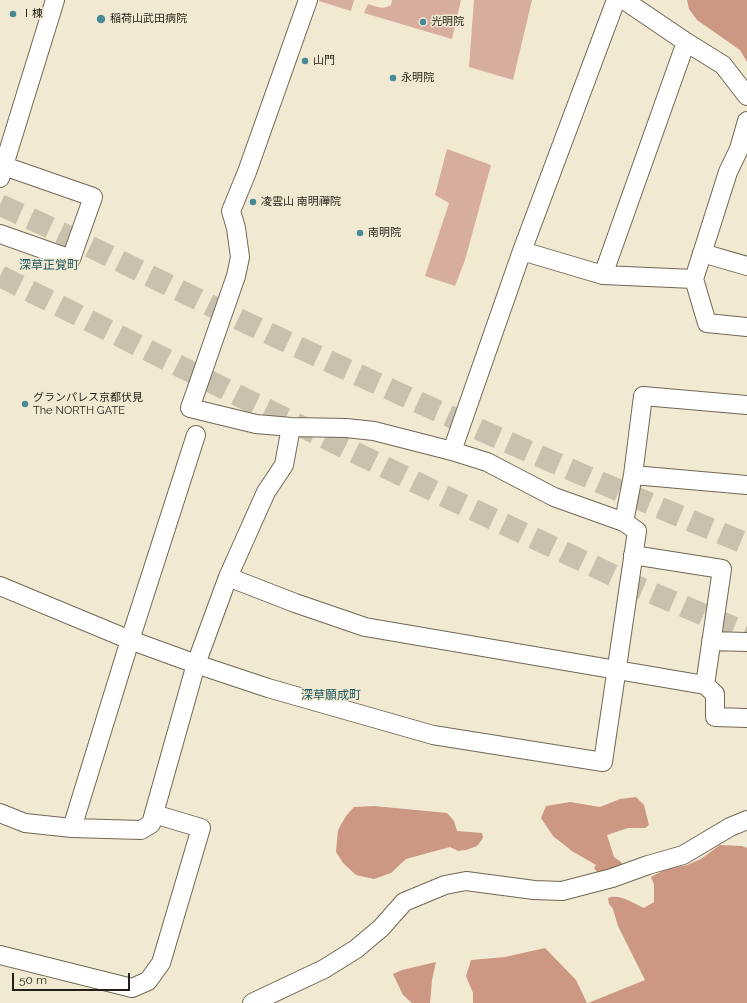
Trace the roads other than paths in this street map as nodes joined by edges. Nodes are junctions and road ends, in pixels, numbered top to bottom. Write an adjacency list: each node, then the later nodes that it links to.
1 (55, 0): 9 (street)
2 (308, 0): 18 (street)
3 (616, 0): 11 (street)
4 (624, 0): 5 (street)
5 (686, 42): 6 (street); 14 (street)
6 (747, 96)
7 (747, 121): 8 (street)
8 (743, 150): 12 (street)
9 (2, 172): 10 (street)
10 (0, 234)
11 (522, 251): 14 (street); 20 (street)
12 (702, 253): 13 (street); 15 (street)
13 (747, 266)
14 (603, 275): 15 (street)
15 (694, 279): 16 (street)
16 (747, 327)
17 (747, 405): 21 (street)
18 (291, 427): 20 (street); 25 (street)
19 (196, 435): 27 (street)
20 (452, 451): 23 (street)
21 (633, 475): 22 (street); 23 (street)
22 (747, 485)
23 (624, 522): 24 (street)
24 (633, 555): 28 (street); 31 (street)
25 (228, 577): 30 (street); 31 (street)
26 (0, 586): 27 (street)
27 (130, 640): 30 (street); 37 (street)
28 (711, 641): 29 (street); 32 (street)
29 (747, 642)
30 (196, 664): 31 (street); 35 (street)
31 (616, 670): 32 (street)
32 (705, 685): 33 (street)
33 (747, 718)
34 (0, 813): 37 (street)
35 (154, 814): 37 (street); 39 (street)
36 (747, 820): 40 (street)
37 (72, 828)
38 (0, 955): 39 (street)
39 (130, 995)
40 (252, 1003)

